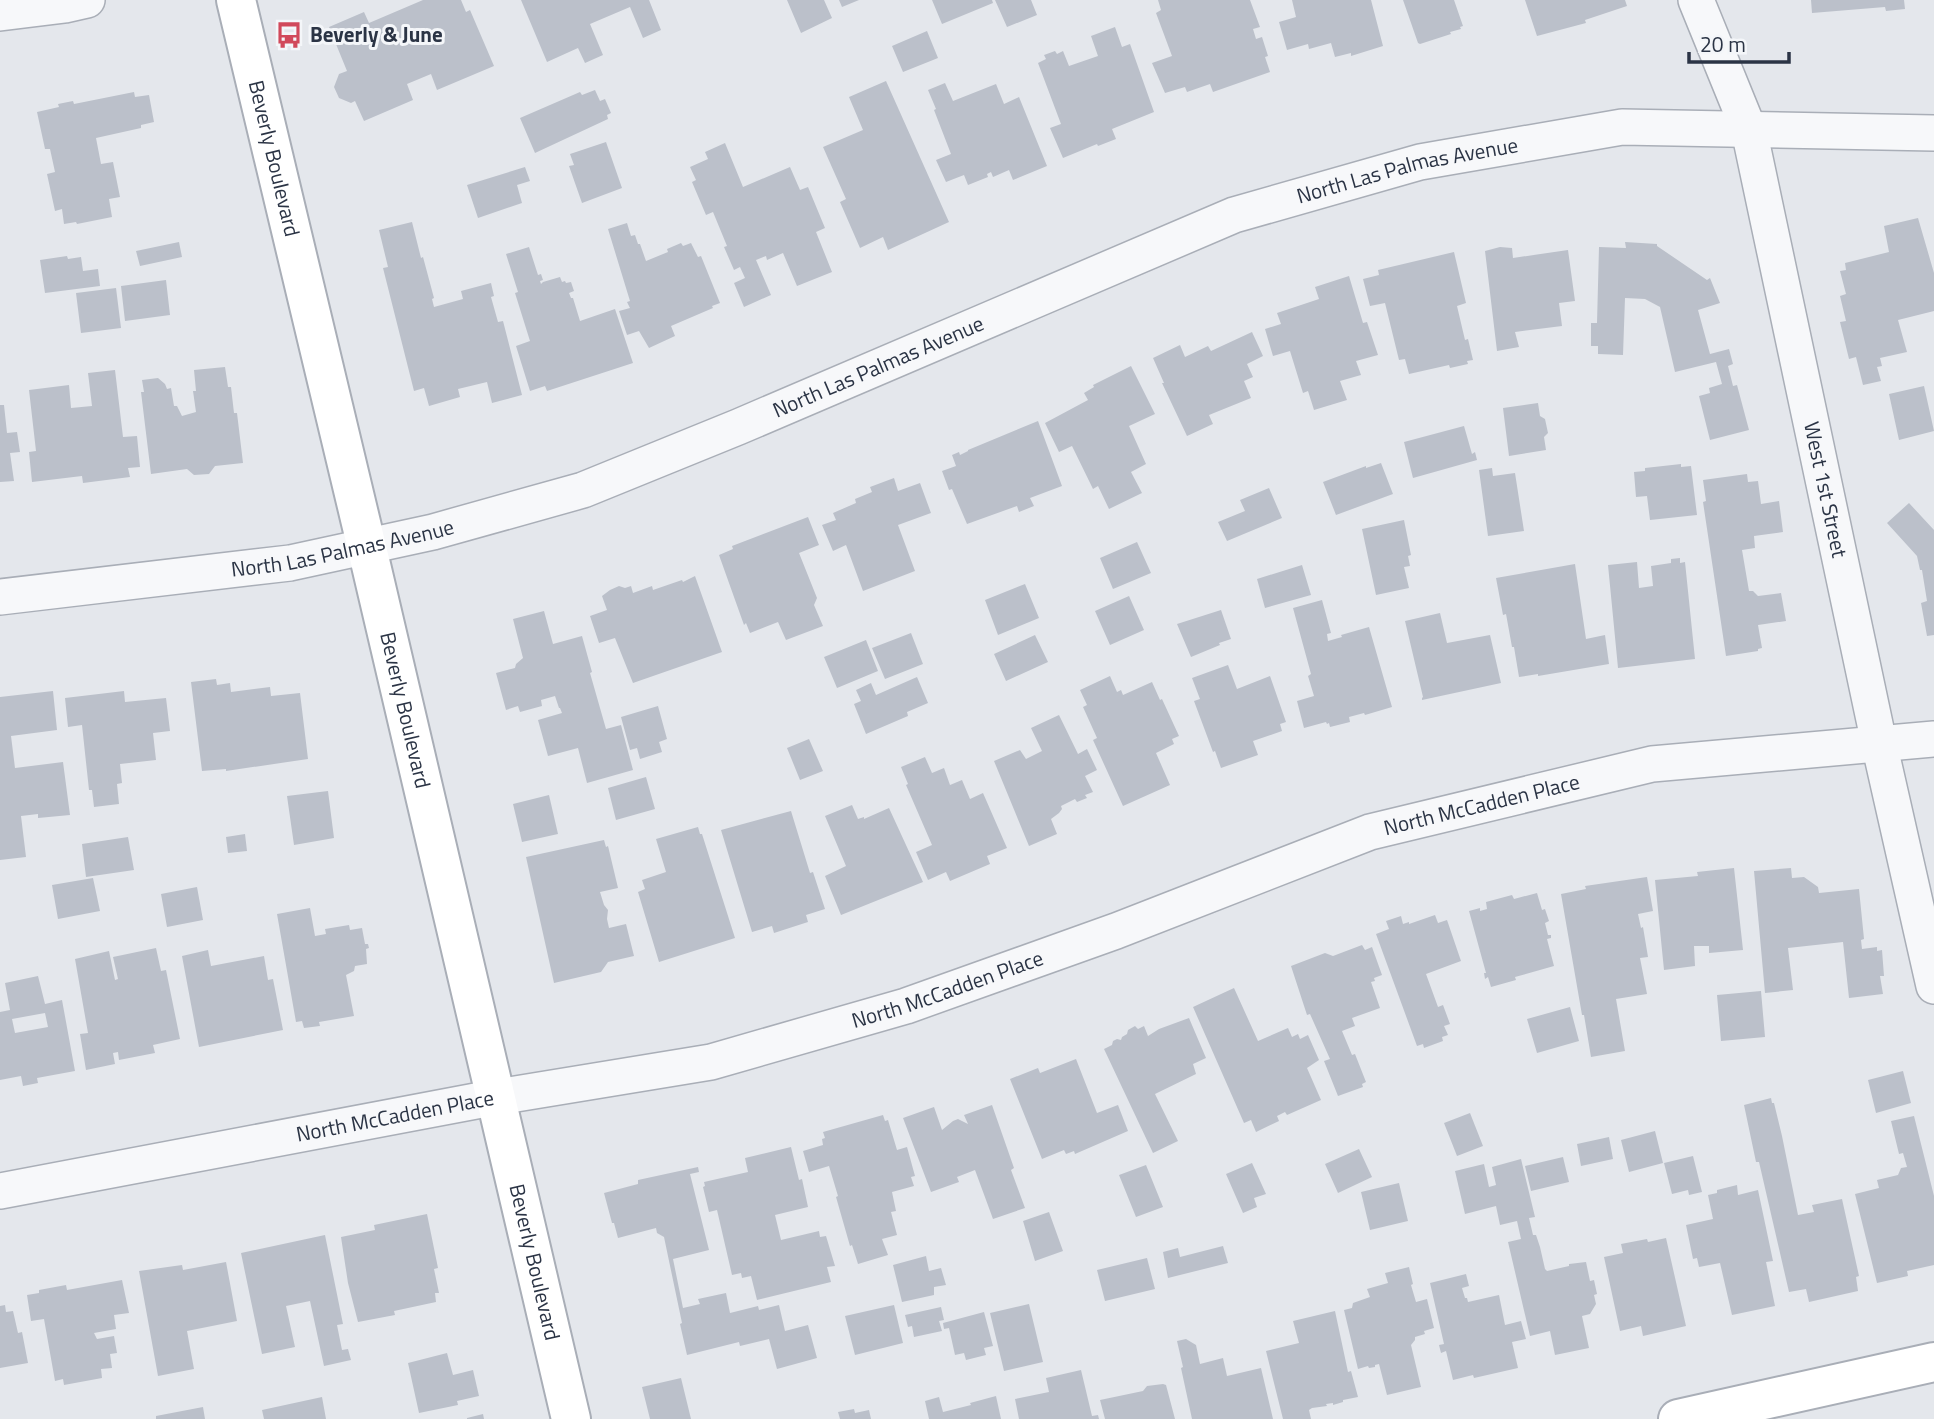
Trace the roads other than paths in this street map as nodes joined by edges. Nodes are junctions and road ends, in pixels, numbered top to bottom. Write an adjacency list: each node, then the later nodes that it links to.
1 (87, 0): 4 (street)
2 (236, 0): 7 (main road, Beverly Boulevard)
3 (1696, 0): 5 (street, West 1st Street)
4 (0, 13)
5 (1749, 130): 6 (street, North Las Palmas Avenue); 7 (street, North Las Palmas Avenue); 10 (street, West 1st Street)
6 (1934, 133)
7 (367, 548): 8 (street, North Las Palmas Avenue); 12 (main road, Beverly Boulevard)
8 (0, 597)
9 (1934, 739): 10 (street, North McCadden Place)
10 (1879, 743): 11 (street, West 1st Street); 12 (street, North McCadden Place)
11 (1934, 986)
12 (496, 1097): 13 (street, North McCadden Place); 15 (main road, Beverly Boulevard)
13 (0, 1191)
14 (1934, 1362): 16 (main road)
15 (571, 1419)
16 (1678, 1419)

